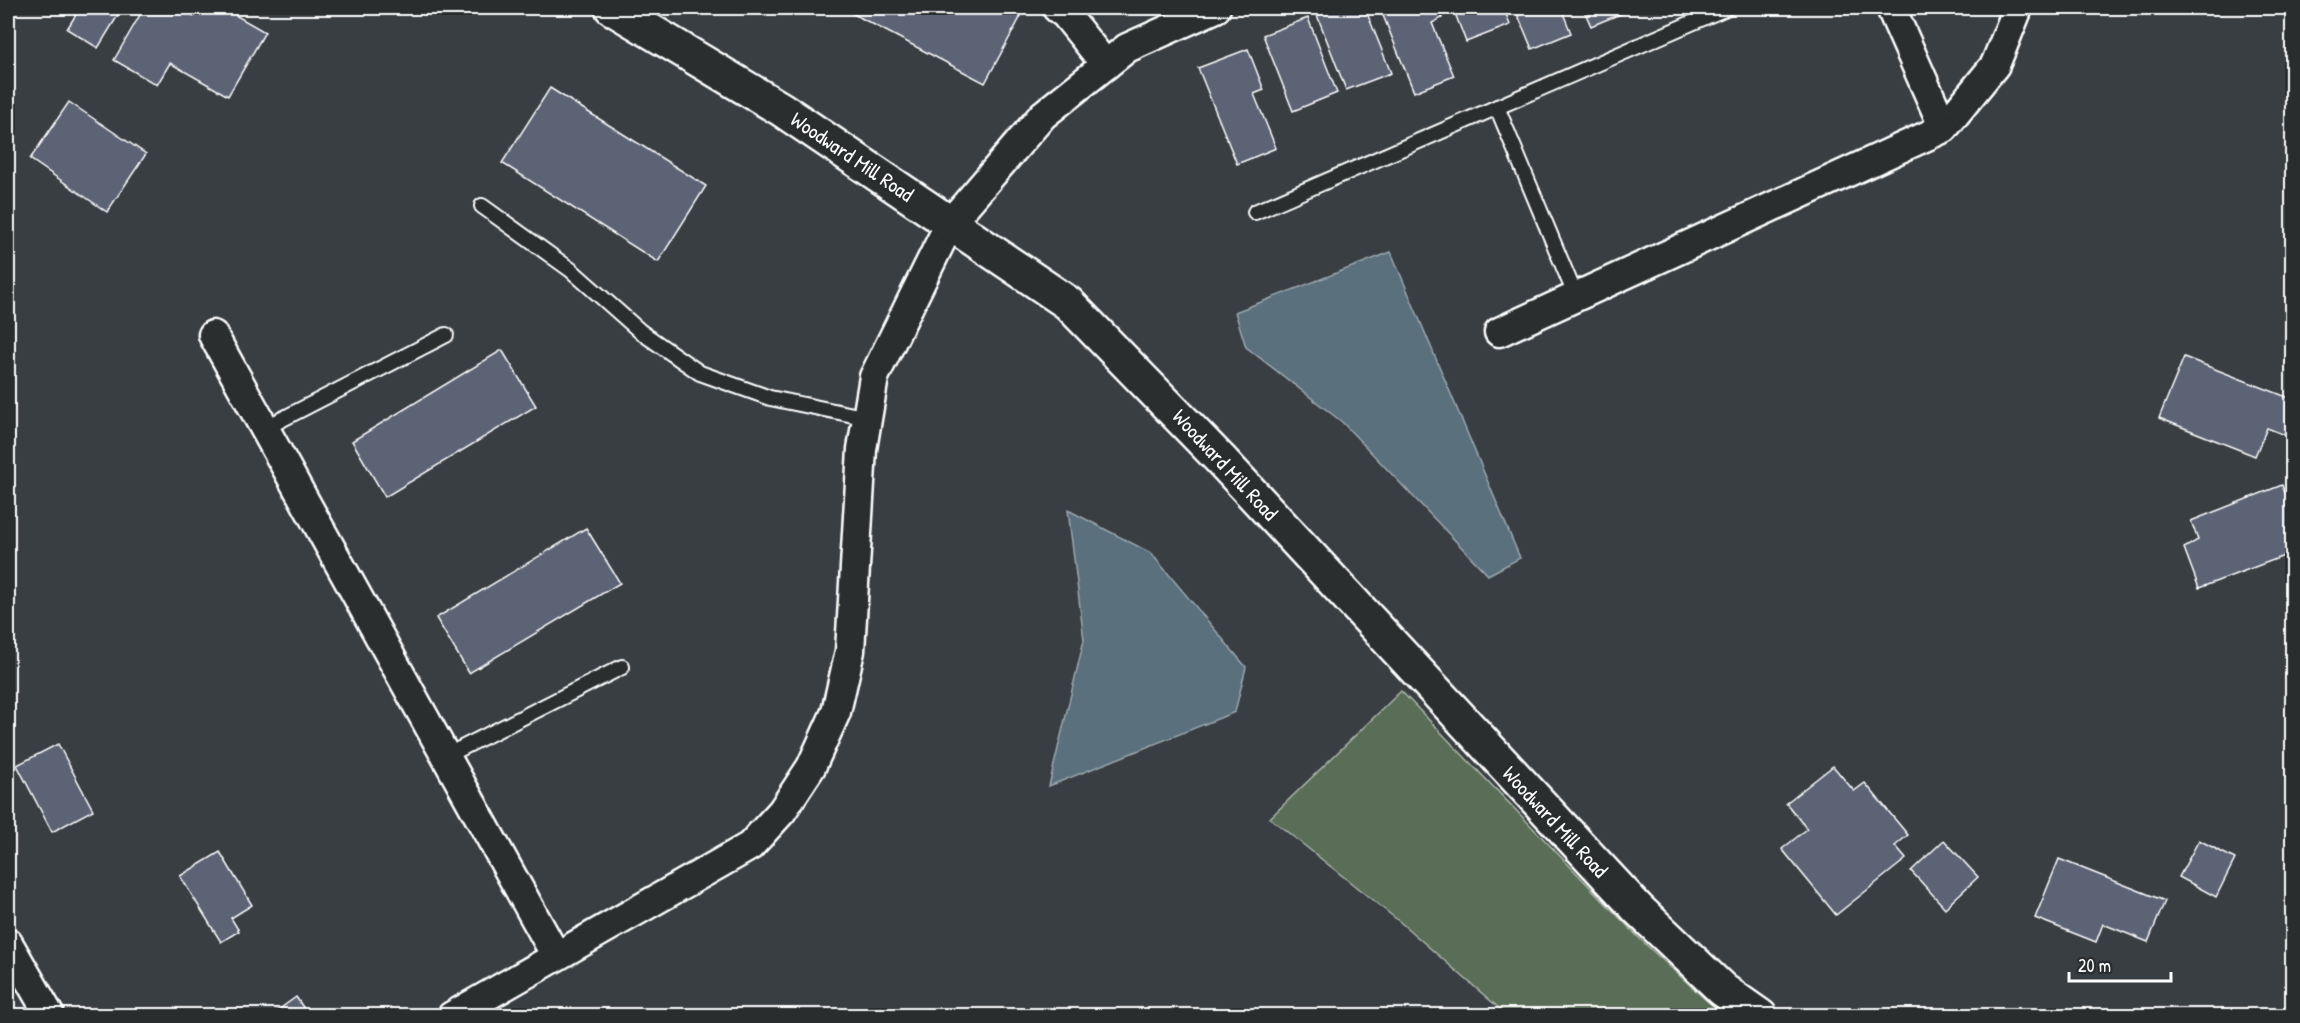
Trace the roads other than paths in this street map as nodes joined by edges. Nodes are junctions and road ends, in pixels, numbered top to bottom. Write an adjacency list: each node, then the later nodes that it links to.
1 (612, 8): 12 (street, Woodward Mill Road)
2 (1057, 8): 7 (street)
3 (1216, 8): 7 (street)
4 (1726, 8): 8 (lane)
5 (1891, 8): 9 (street)
6 (2018, 8): 9 (street)
7 (1106, 65): 12 (street)
8 (1497, 107): 11 (lane); 13 (lane)
9 (1944, 128): 13 (street)
10 (482, 206): 17 (lane)
11 (1255, 212)
12 (950, 223): 17 (street); 25 (street, Woodward Mill Road)
13 (1576, 297): 14 (street)
14 (1499, 332)
15 (213, 335): 18 (street)
16 (446, 335): 18 (lane)
17 (867, 418): 22 (street)
18 (265, 428): 20 (street)
19 (622, 667): 20 (lane)
20 (446, 756): 22 (street)
21 (8, 943): 23 (street)
22 (556, 956): 24 (street)
23 (50, 1016)
24 (452, 1016)
25 (1760, 1016)

